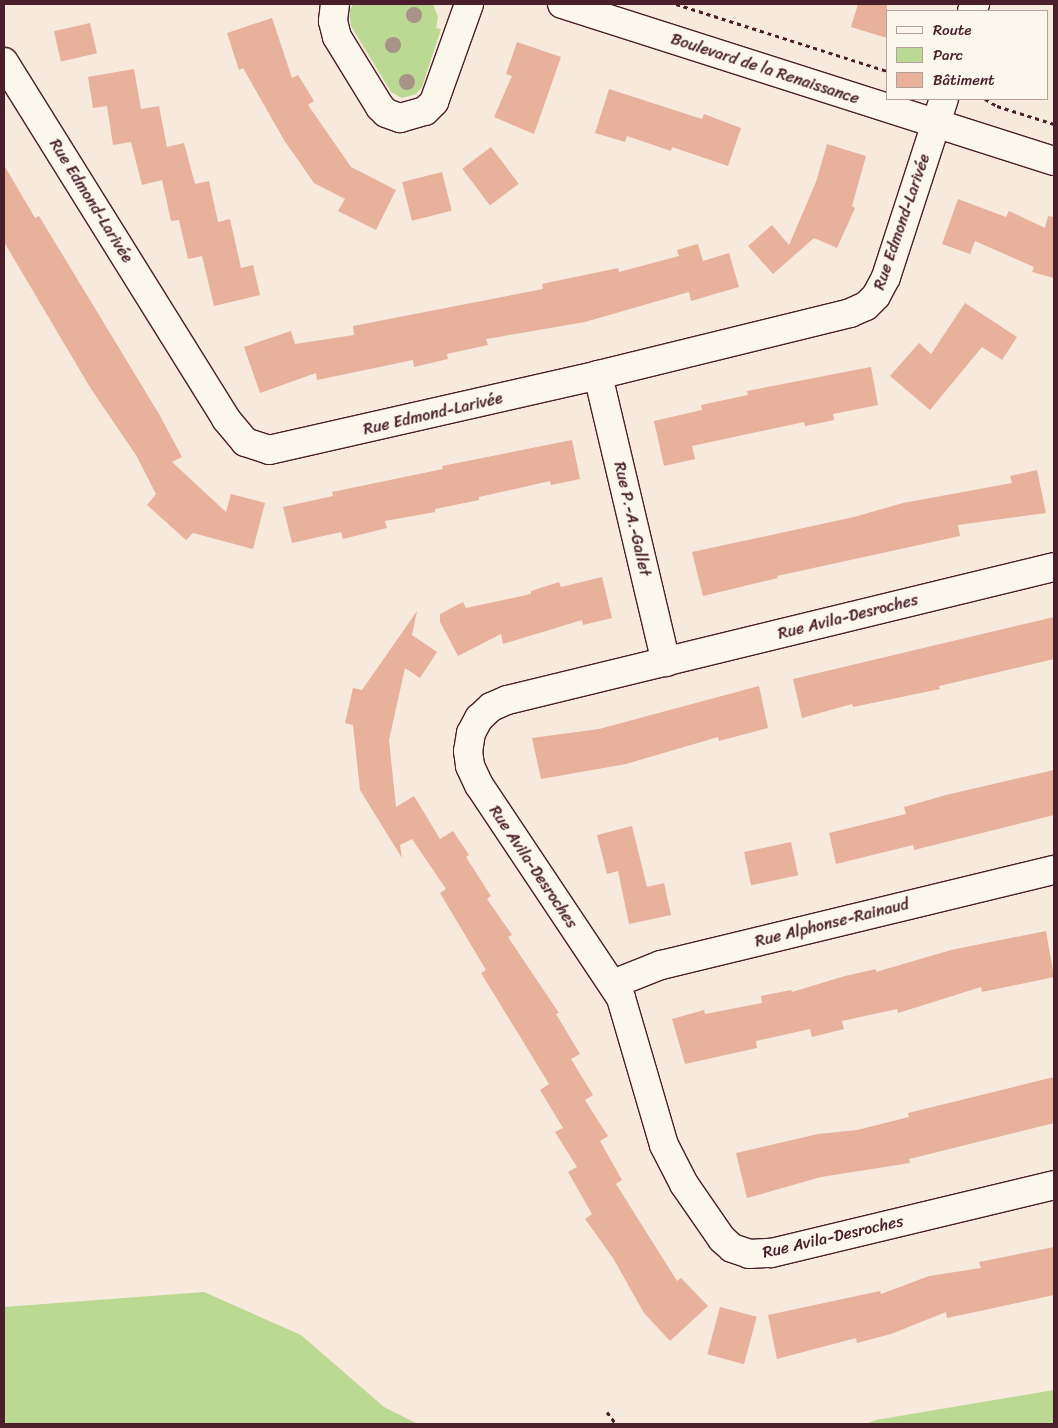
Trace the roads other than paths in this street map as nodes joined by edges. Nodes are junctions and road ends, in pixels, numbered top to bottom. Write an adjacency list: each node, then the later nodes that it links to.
1 (335, 4): 2 (street)
2 (469, 4)
3 (562, 4): 5 (street, Boulevard de la Renaissance)
4 (4, 62): 9 (street, Rue Edmond-Larivée)
5 (886, 95)
6 (902, 100): 7 (street, Boulevard de la Renaissance)
7 (941, 111): 8 (street, Boulevard de la Renaissance); 9 (street, Rue Edmond-Larivée)
8 (1054, 161)
9 (598, 375): 11 (street, Rue P.-A.-Gallet)
10 (1054, 567): 11 (street, Rue Avila-Desroches)
11 (666, 662): 13 (street, Rue Avila-Desroches)
12 (1054, 870): 13 (street, Rue Alphonse-Rainaud)
13 (613, 984): 14 (street, Rue Avila-Desroches)
14 (1054, 1185)

